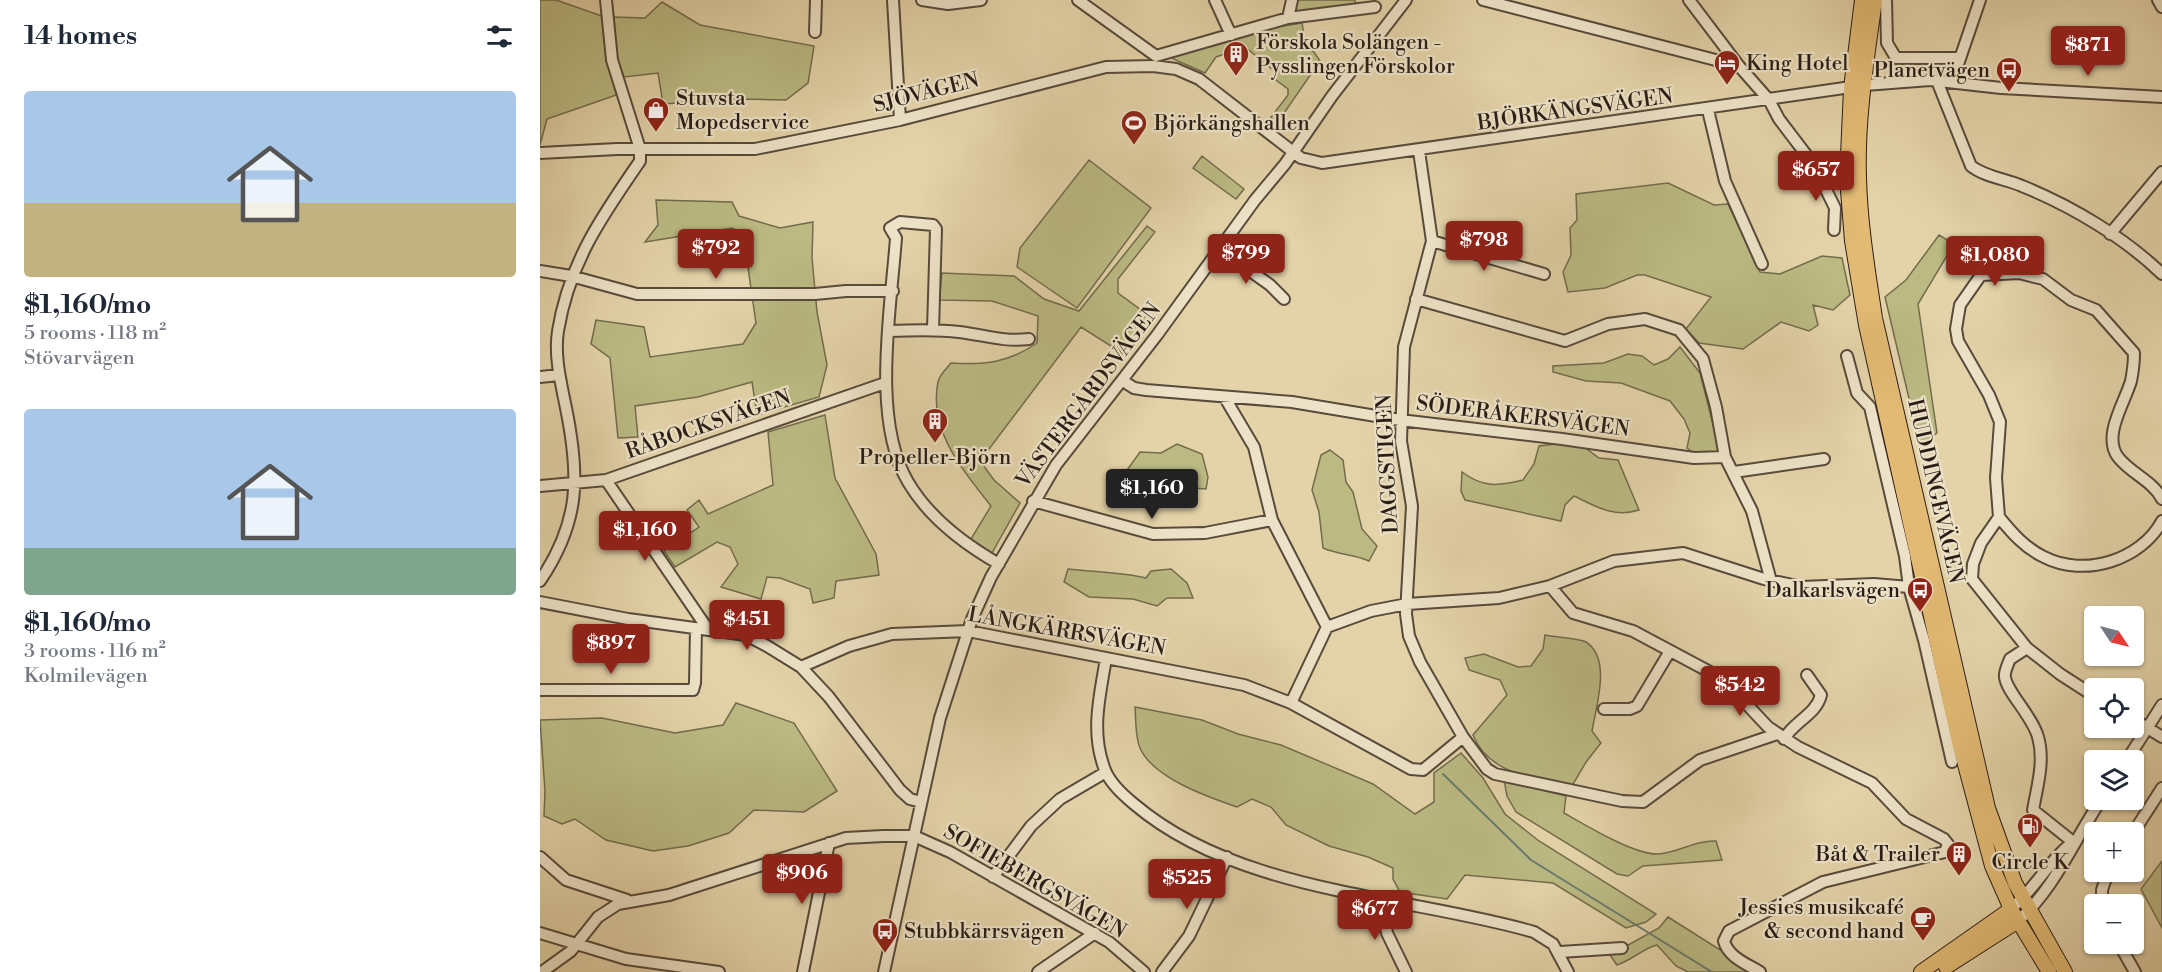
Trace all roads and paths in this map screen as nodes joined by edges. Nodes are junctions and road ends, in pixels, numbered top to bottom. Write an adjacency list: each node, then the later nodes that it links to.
1 (606, 0): 31 (street)
2 (816, 0): 20 (street)
3 (893, 0): 30 (street)
4 (922, 0): 5 (street)
5 (981, 0)
6 (1078, 0): 21 (street)
7 (1215, 0): 21 (street)
8 (1292, 0): 19 (street)
9 (1406, 0): 33 (street, VÄSTERGÅRDSVÄGEN)
10 (1483, 0): 23 (street)
11 (1689, 0): 23 (street)
12 (1862, 0): 26 (main road, HUDDINGEVÄGEN)
13 (1875, 0): 26 (main road, HUDDINGEVÄGEN)
14 (1886, 0): 22 (street)
15 (1980, 0): 22 (street)
16 (2158, 0): 18 (street)
17 (1375, 7): 19 (street)
18 (2162, 7)
19 (1288, 18): 21 (street)
20 (815, 32)
21 (1231, 34)
22 (1960, 58): 25 (street)
23 (1739, 66): 28 (street)
24 (1937, 81): 25 (street, BJÖRKÄNGSVÄGEN); 26 (street, BJÖRKÄNGSVÄGEN); 37 (street)
25 (1952, 82): 27 (street, BJÖRKÄNGSVÄGEN)
26 (1858, 87): 28 (street, BJÖRKÄNGSVÄGEN); 110 (main road, HUDDINGEVÄGEN); 111 (main road, HUDDINGEVÄGEN)
27 (2162, 97)
28 (1769, 100): 29 (street, BJÖRKÄNGSVÄGEN); 36 (street)
29 (1708, 110): 32 (street, BJÖRKÄNGSVÄGEN); 40 (street)
30 (900, 120): 31 (street, SJÖVÄGEN); 33 (street, SJÖVÄGEN)
31 (640, 149): 34 (street, SJÖVÄGEN); 44 (street)
32 (1419, 151): 33 (street, BJÖRKÄNGSVÄGEN); 38 (street, DAGGSTIGEN)
33 (1293, 152): 39 (street, VÄSTERGÅRDSVÄGEN)
34 (540, 153)
35 (2162, 172): 37 (street)
36 (1834, 230)
37 (2110, 234): 43 (street)
38 (1432, 241): 42 (street); 47 (street, DAGGSTIGEN)
39 (1219, 252): 46 (street); 54 (street, VÄSTERGÅRDSVÄGEN)
40 (1762, 264)
41 (540, 271): 44 (street)
42 (1544, 274)
43 (2162, 274)
44 (571, 276): 45 (street); 52 (street)
45 (893, 291): 48 (street); 49 (street)
46 (1284, 299)
47 (1416, 299): 57 (street, DAGGSTIGEN); 58 (street)
48 (933, 330): 49 (street); 50 (street)
49 (889, 331): 55 (street)
50 (1029, 339)
51 (1848, 356): 74 (street)
52 (559, 375): 53 (street); 62 (street)
53 (540, 376)
54 (1123, 381): 56 (street, SÖDERÅKERSVÄGEN); 65 (street, VÄSTERGÅRDSVÄGEN)
55 (885, 383): 61 (street, RÅBOCKSVÄGEN); 70 (street)
56 (1225, 398): 57 (street, SÖDERÅKERSVÄGEN); 67 (street)
57 (1400, 420): 58 (street, SÖDERÅKERSVÄGEN); 76 (street, DAGGSTIGEN)
58 (1725, 458): 60 (street)
59 (1824, 459): 60 (street)
60 (1734, 472): 72 (street)
61 (606, 480): 62 (street, RÅBOCKSVÄGEN); 78 (street)
62 (575, 482): 63 (street, RÅBOCKSVÄGEN); 71 (street)
63 (540, 486)
64 (2162, 499): 66 (street)
65 (1033, 501): 67 (street); 70 (street, VÄSTERGÅRDSVÄGEN)
66 (1999, 517): 69 (street); 80 (street)
67 (1272, 520): 77 (street)
68 (2162, 521): 69 (street)
69 (2158, 539)
70 (999, 564): 79 (street, VÄSTERGÅRDSVÄGEN)
71 (540, 581)
72 (1771, 581): 73 (street); 74 (street)
73 (1550, 586): 76 (street); 81 (street)
74 (1909, 586): 96 (street)
75 (540, 602): 78 (street)
76 (1407, 604): 77 (street); 93 (street, DAGGSTIGEN)
77 (1327, 627): 87 (street)
78 (701, 628): 83 (street); 85 (street)
79 (968, 631): 82 (street, LÅNGKÄRRSVÄGEN); 83 (street, LÅNGKÄRRSVÄGEN); 99 (street, VÄSTERGÅRDSVÄGEN)
80 (2027, 648): 86 (street); 103 (street)
81 (1670, 651): 89 (street); 92 (street)
82 (1106, 658): 87 (street, LÅNGKÄRRSVÄGEN); 97 (street)
83 (801, 667): 99 (street)
84 (1807, 675): 92 (street)
85 (540, 690)
86 (2084, 690)
87 (1292, 703): 93 (street, LÅNGKÄRRSVÄGEN)
88 (2162, 705): 91 (street)
89 (1604, 710)
90 (2144, 727): 91 (street)
91 (2148, 729): 94 (street); 95 (street)
92 (1781, 736): 93 (street, DAGGSTIGEN); 127 (street)
93 (1463, 737)
94 (2162, 737)
95 (2134, 750)
96 (1952, 762)
97 (1106, 772): 106 (street); 107 (street)
98 (2162, 788): 101 (street)
99 (921, 802): 102 (street, VÄSTERGÅRDSVÄGEN)
100 (2094, 810): 103 (street)
101 (2140, 822)
102 (914, 836): 104 (street, SOFIEBERGSVÄGEN); 107 (street, SOFIEBERGSVÄGEN); 121 (street, VÄSTERGÅRDSVÄGEN)
103 (2073, 842): 110 (street)
104 (829, 843): 109 (street, SOFIEBERGSVÄGEN); 120 (street)
105 (540, 857): 109 (street)
106 (1227, 857): 108 (street); 124 (street)
107 (993, 877): 113 (street, SOFIEBERGSVÄGEN)
108 (1382, 898): 116 (street); 125 (street)
109 (627, 900): 114 (street, SOFIEBERGSVÄGEN)
110 (2026, 905): 111 (street); 131 (main road, HUDDINGEVÄGEN)
111 (2015, 915): 128 (main road); 129 (main road); 130 (main road, HUDDINGEVÄGEN)
112 (540, 933): 114 (street)
113 (1095, 933): 122 (street); 123 (street, SOFIEBERGSVÄGEN)
114 (577, 944): 118 (street, SOFIEBERGSVÄGEN); 119 (street)
115 (1622, 948): 116 (street)
116 (1560, 952): 126 (street)
117 (2125, 954): 132 (street)
118 (542, 972)
119 (719, 972)
120 (803, 972)
121 (884, 972)
122 (1038, 972)
123 (1144, 972)
124 (1162, 972)
125 (1406, 972)
126 (1568, 972)
127 (1760, 972)
128 (1921, 972)
129 (1938, 972)
130 (2049, 972)
131 (2065, 972)
132 (2135, 972)

